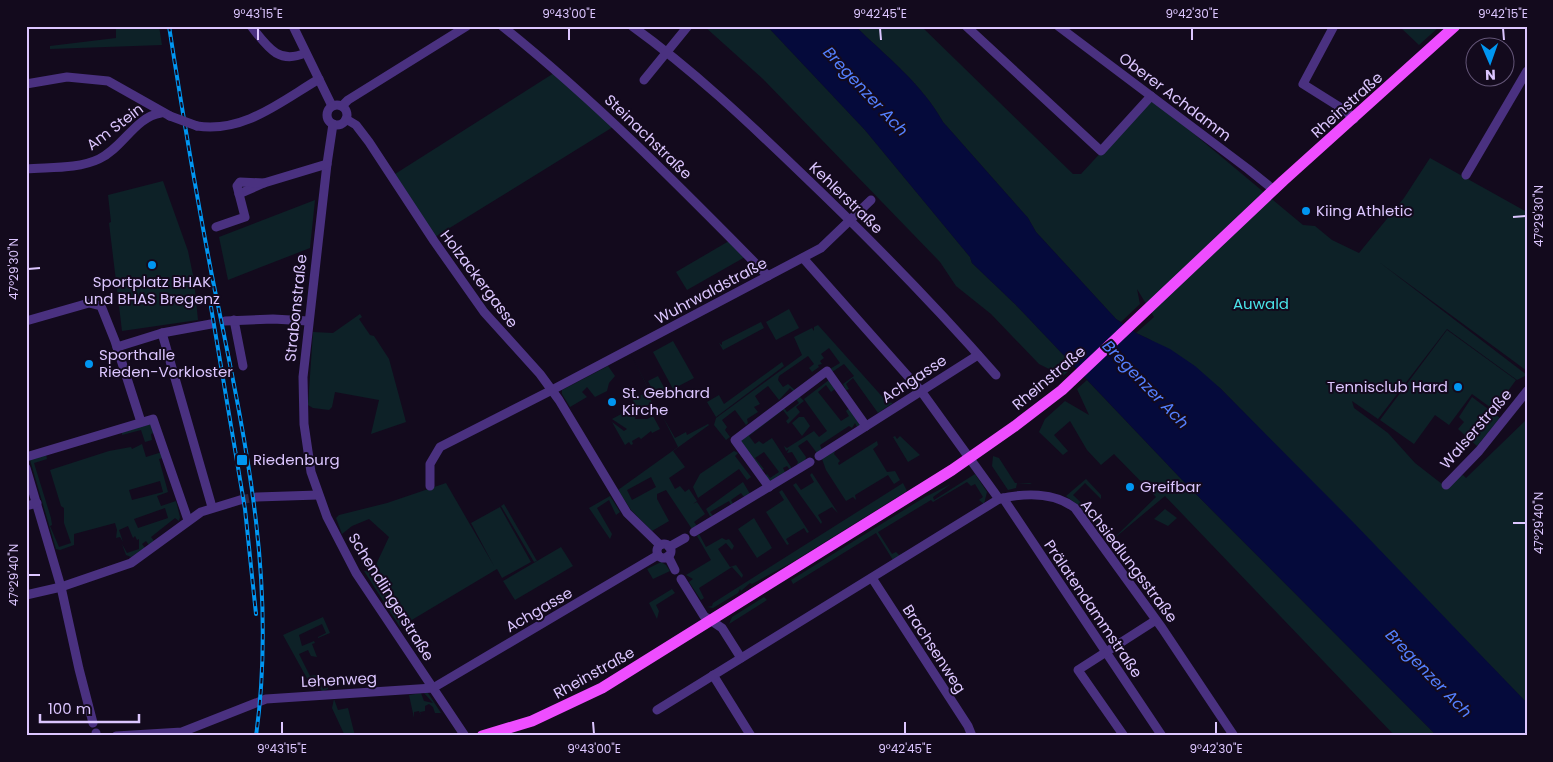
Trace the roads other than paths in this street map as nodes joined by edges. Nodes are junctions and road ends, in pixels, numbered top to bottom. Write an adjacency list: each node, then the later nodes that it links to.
1 (251, 26): 12 (street)
2 (293, 26): 12 (street, Strabonstraße)
3 (467, 26): 19 (street)
4 (502, 26): 32 (street, Steinachstraße)
5 (632, 26): 11 (street, Kehlerstraße)
6 (688, 26): 11 (street)
7 (966, 26): 17 (street)
8 (1058, 26): 17 (street, Oberer Achdamm)
9 (1455, 26): 22 (main road, Rheinstraße)
10 (1334, 27): 22 (street)
11 (666, 52): 15 (street); 29 (street, Kehlerstraße)
12 (305, 53): 14 (street, Strabonstraße)
13 (1527, 71): 26 (street)
14 (319, 79): 18 (street, Strabonstraße); 20 (street, bridge)
15 (644, 80)
16 (26, 84): 20 (street)
17 (1151, 96): 27 (street, Oberer Achdamm)
18 (332, 106): 19 (street); 23 (street, Strabonstraße)
19 (342, 106): 21 (street)
20 (165, 114): 25 (street, Am Stein)
21 (346, 119): 23 (street); 41 (street, Holzackergasse)
22 (1354, 119): 27 (main road, Rheinstraße)
23 (333, 124): 24 (street, Strabonstraße)
24 (327, 164): 30 (street); 34 (street, Strabonstraße)
25 (26, 169)
26 (1466, 175)
27 (1274, 190): 48 (main road, Rheinstraße)
28 (871, 200): 29 (street, Wuhrwaldstraße)
29 (850, 220): 31 (street, Wuhrwaldstraße); 38 (street, Kehlerstraße)
30 (216, 227)
31 (803, 258): 32 (street, Wuhrwaldstraße); 42 (street)
32 (768, 276): 41 (street, Wuhrwaldstraße)
33 (26, 321): 37 (street)
34 (308, 321): 39 (street); 54 (street, Strabonstraße)
35 (211, 324): 36 (street)
36 (162, 333): 37 (street); 60 (street)
37 (117, 347): 44 (street)
38 (978, 355): 40 (street, Kehlerstraße); 42 (street, Achgasse)
39 (243, 366)
40 (996, 375)
41 (552, 390): 52 (street, Wuhrwaldstraße); 64 (street, Holzackergasse)
42 (920, 391): 45 (street, Achgasse); 48 (street)
43 (1527, 391): 51 (street, Walserstraße)
44 (141, 422): 47 (street); 61 (street)
45 (866, 426): 46 (street, Achgasse); 53 (street)
46 (819, 456)
47 (26, 457)
48 (971, 458): 56 (street); 70 (main road, Rheinstraße)
49 (810, 462): 53 (street)
50 (26, 468): 58 (street)
51 (1446, 485)
52 (430, 486)
53 (769, 487): 62 (street)
54 (318, 495): 55 (street); 75 (street, Schendlingerstraße)
55 (257, 497)
56 (1001, 498): 66 (street); 71 (street, Achsiedlungsstraße); 72 (street, Prälatendammstraße)
57 (240, 500): 60 (street)
58 (36, 503): 59 (street); 68 (street)
59 (26, 506)
60 (212, 507): 61 (street)
61 (188, 520): 68 (street)
62 (694, 532)
63 (685, 538): 64 (street, Achgasse)
64 (664, 551): 65 (street, Holzackergasse); 75 (street, Achgasse)
65 (675, 570)
66 (872, 578): 73 (street); 82 (street, Brachsenweg)
67 (681, 579): 70 (street)
68 (62, 587): 69 (street); 77 (street)
69 (26, 595)
70 (712, 620): 73 (street); 80 (main road, Rheinstraße)
71 (1156, 620): 72 (street); 85 (street, Achsiedlungsstraße)
72 (1106, 652): 83 (street); 84 (street, Prälatendammstraße)
73 (741, 658): 74 (street)
74 (713, 675): 76 (street); 81 (street)
75 (432, 688): 78 (street, Lehenweg); 79 (street, Schendlingerstraße)
76 (657, 710)
77 (93, 723)
78 (116, 736)
79 (465, 736)
80 (482, 736)
81 (751, 736)
82 (972, 736)
83 (1124, 736)
84 (1162, 736)
85 (1234, 736)

